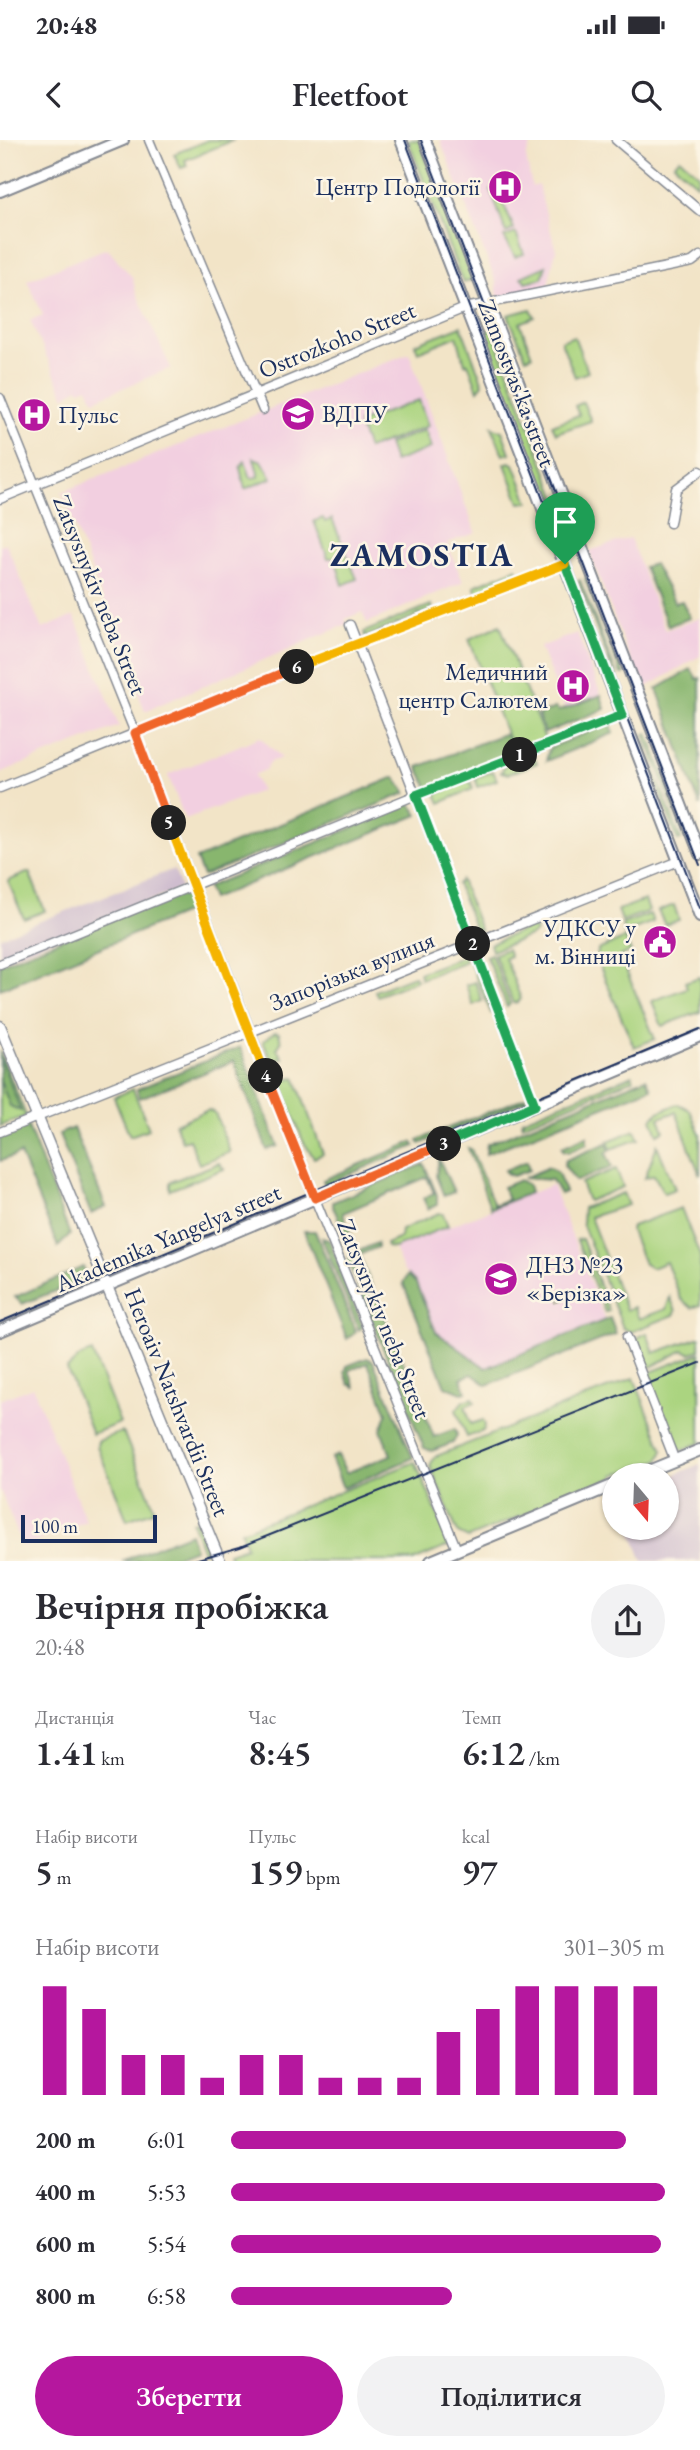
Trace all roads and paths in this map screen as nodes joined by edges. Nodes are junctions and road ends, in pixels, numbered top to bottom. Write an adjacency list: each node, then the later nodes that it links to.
1 (123, 140): 6 (main road)
2 (149, 140): 11 (street)
3 (401, 140): 10 (main road, Zamostyas'ka street)
4 (425, 140): 9 (main road, Zamostyas'ka street)
5 (616, 140): 7 (street)
6 (0, 191)
7 (700, 211)
8 (697, 260): 9 (street, Ostrozkoho Street)
9 (488, 304): 10 (street, Ostrozkoho Street); 25 (main road, Zamostyas'ka street)
10 (465, 308): 11 (street, Ostrozkoho Street); 18 (main road, Zamostyas'ka street)
11 (256, 394): 13 (street); 15 (street, Ostrozkoho Street)
12 (0, 398): 15 (street, Zatsysnykiv neba Street)
13 (263, 410)
14 (700, 471): 17 (street)
15 (35, 484): 16 (street, Ostrozkoho Street); 22 (street, Zatsysnykiv neba Street)
16 (0, 499)
17 (670, 523)
18 (565, 564): 20 (street); 21 (main road, Zamostyas'ka street)
19 (350, 625): 20 (street)
20 (357, 643): 22 (street); 24 (street)
21 (623, 715): 24 (street); 26 (main road, Zamostyas'ka street)
22 (135, 733): 23 (street); 27 (street, Zatsysnykiv neba Street)
23 (0, 788)
24 (416, 795): 27 (street); 29 (street)
25 (699, 850)
26 (679, 860): 28 (main road, Zamostyas'ka street); 29 (street, Запорізька вулиця)
27 (193, 886): 30 (street); 32 (street, Zatsysnykiv neba Street)
28 (700, 916)
29 (473, 943): 32 (street, Запорізька вулиця); 34 (street)
30 (0, 964)
31 (0, 1026): 35 (street, Heroaiv Natshvardii Street)
32 (249, 1033): 35 (street, Запорізька вулиця); 37 (street, Zatsysnykiv neba Street)
33 (700, 1036): 34 (main road, Akademika Yangelya street)
34 (535, 1105): 37 (main road, Akademika Yangelya street)
35 (38, 1118): 36 (street, Запорізька вулиця); 38 (street, Heroaiv Natshvardii Street)
36 (0, 1132)
37 (315, 1198): 38 (main road, Akademika Yangelya street); 45 (street, Zatsysnykiv neba Street)
38 (107, 1286): 39 (main road, Akademika Yangelya street); 46 (street, Heroaiv Natshvardii Street)
39 (0, 1331)
40 (627, 1338): 42 (street)
41 (700, 1450): 42 (main road)
42 (675, 1461): 43 (main road)
43 (670, 1463)
44 (602, 1490): 45 (main road)
45 (457, 1550): 47 (main road)
46 (220, 1561)
47 (431, 1561)

